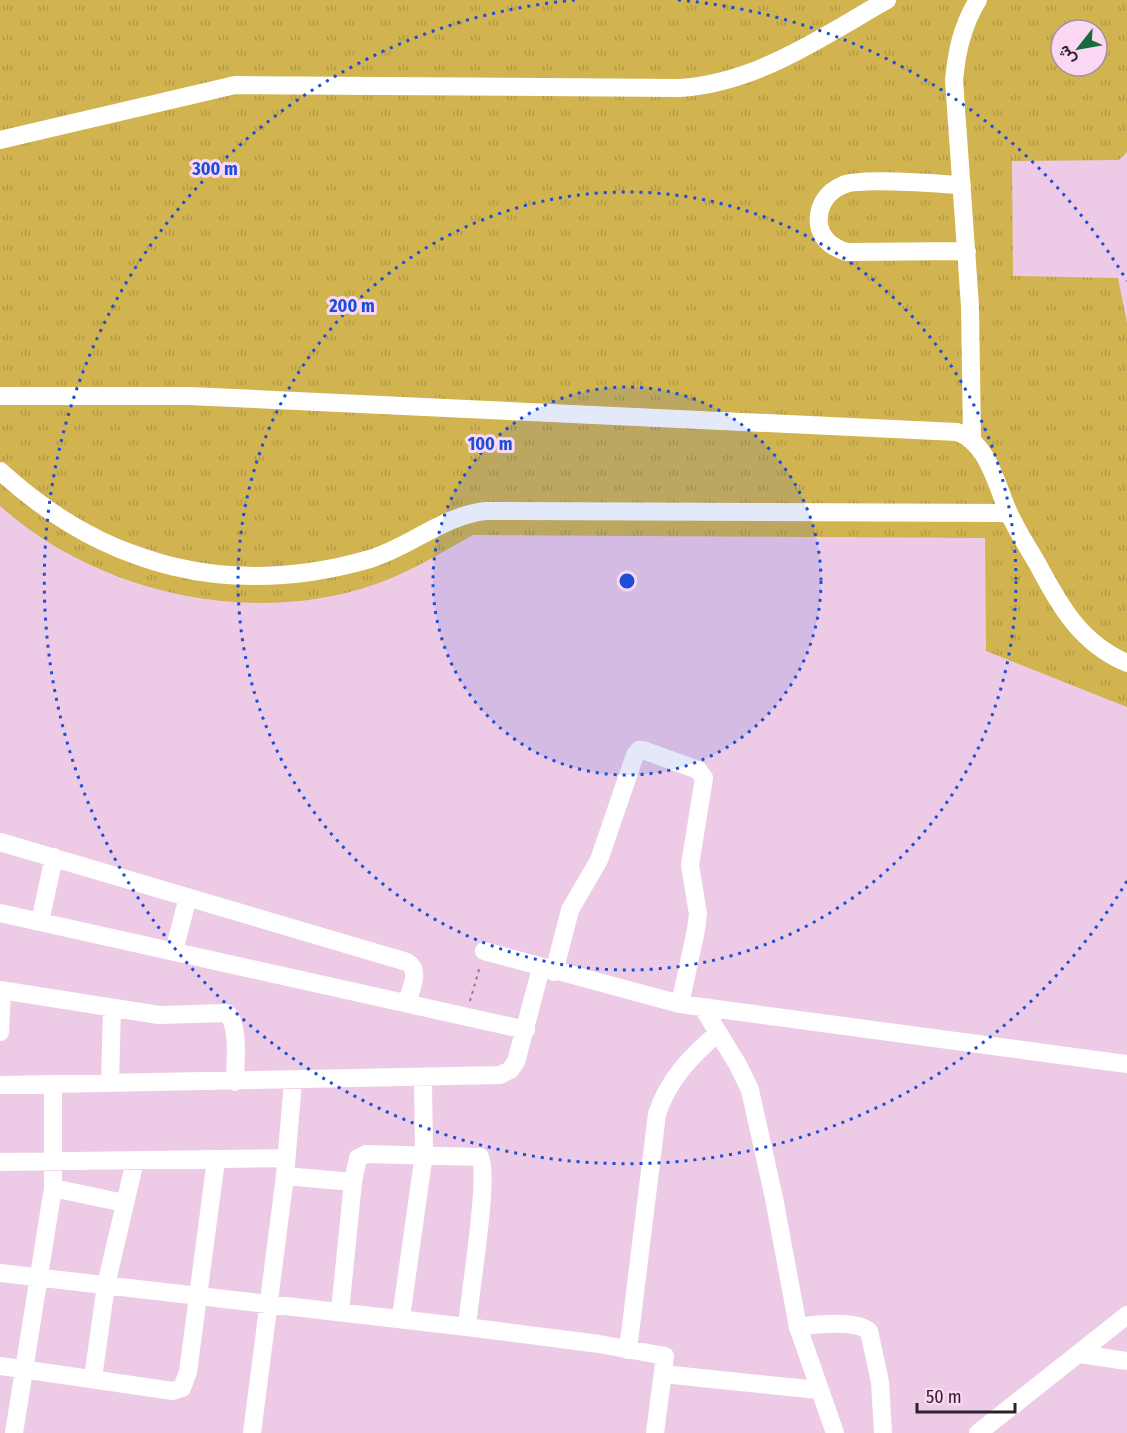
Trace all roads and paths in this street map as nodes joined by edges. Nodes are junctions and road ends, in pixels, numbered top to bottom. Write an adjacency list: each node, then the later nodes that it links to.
1 (887, 0): 3 (street)
2 (978, 0): 4 (street)
3 (0, 140)
4 (962, 185): 5 (street); 5 (street)
5 (967, 251): 7 (street)
6 (0, 396): 7 (street)
7 (972, 438): 9 (street)
8 (0, 471): 9 (street)
9 (1009, 513): 10 (street)
10 (1127, 663)
11 (0, 842): 12 (street)
12 (54, 857): 13 (street); 15 (street)
13 (188, 897): 16 (street); 20 (street)
14 (0, 913): 15 (street)
15 (40, 922): 16 (street)
16 (174, 951): 20 (street)
17 (484, 951): 18 (street); 22 (path)
18 (547, 970): 21 (street); 21 (street); 25 (street)
19 (1, 990): 24 (street); 26 (street)
20 (407, 1002): 25 (street)
21 (680, 1004): 23 (street)
22 (468, 1007)
23 (703, 1008): 27 (street); 28 (street)
24 (111, 1009): 31 (street); 32 (street)
25 (526, 1030): 29 (street)
26 (0, 1032)
27 (718, 1033): 54 (street); 55 (street)
28 (1127, 1064)
29 (423, 1078): 30 (street); 35 (street)
30 (293, 1081): 32 (street); 36 (street)
31 (110, 1082): 32 (street); 34 (street)
32 (235, 1082)
33 (0, 1085): 34 (street)
34 (53, 1085): 37 (street)
35 (424, 1154): 42 (street); 52 (street); 53 (street)
36 (286, 1158): 38 (street); 41 (street)
37 (54, 1160): 39 (street); 40 (street); 43 (street)
38 (216, 1160): 39 (street); 48 (street)
39 (135, 1161): 44 (street)
40 (0, 1162)
41 (285, 1176): 42 (street); 49 (street)
42 (353, 1182): 50 (street)
43 (53, 1188): 44 (street); 46 (street)
44 (124, 1203): 47 (street)
45 (0, 1273): 46 (street)
46 (39, 1277): 47 (street); 59 (street)
47 (106, 1285): 48 (street); 61 (street)
48 (197, 1298): 49 (street); 61 (street)
49 (267, 1304): 50 (street); 64 (street)
50 (340, 1311): 52 (street)
51 (1127, 1315): 56 (street)
52 (401, 1317): 53 (street)
53 (467, 1327): 55 (street)
54 (798, 1327): 62 (street); 67 (street)
55 (628, 1350): 60 (street)
56 (1080, 1354): 57 (street); 68 (street)
57 (1127, 1361)
58 (0, 1366): 59 (street)
59 (26, 1369): 61 (street); 63 (street)
60 (663, 1374): 62 (street); 65 (street)
61 (93, 1378)
62 (818, 1390): 66 (street)
63 (14, 1433)
64 (252, 1433)
65 (655, 1433)
66 (835, 1433)
67 (883, 1433)
68 (978, 1433)

